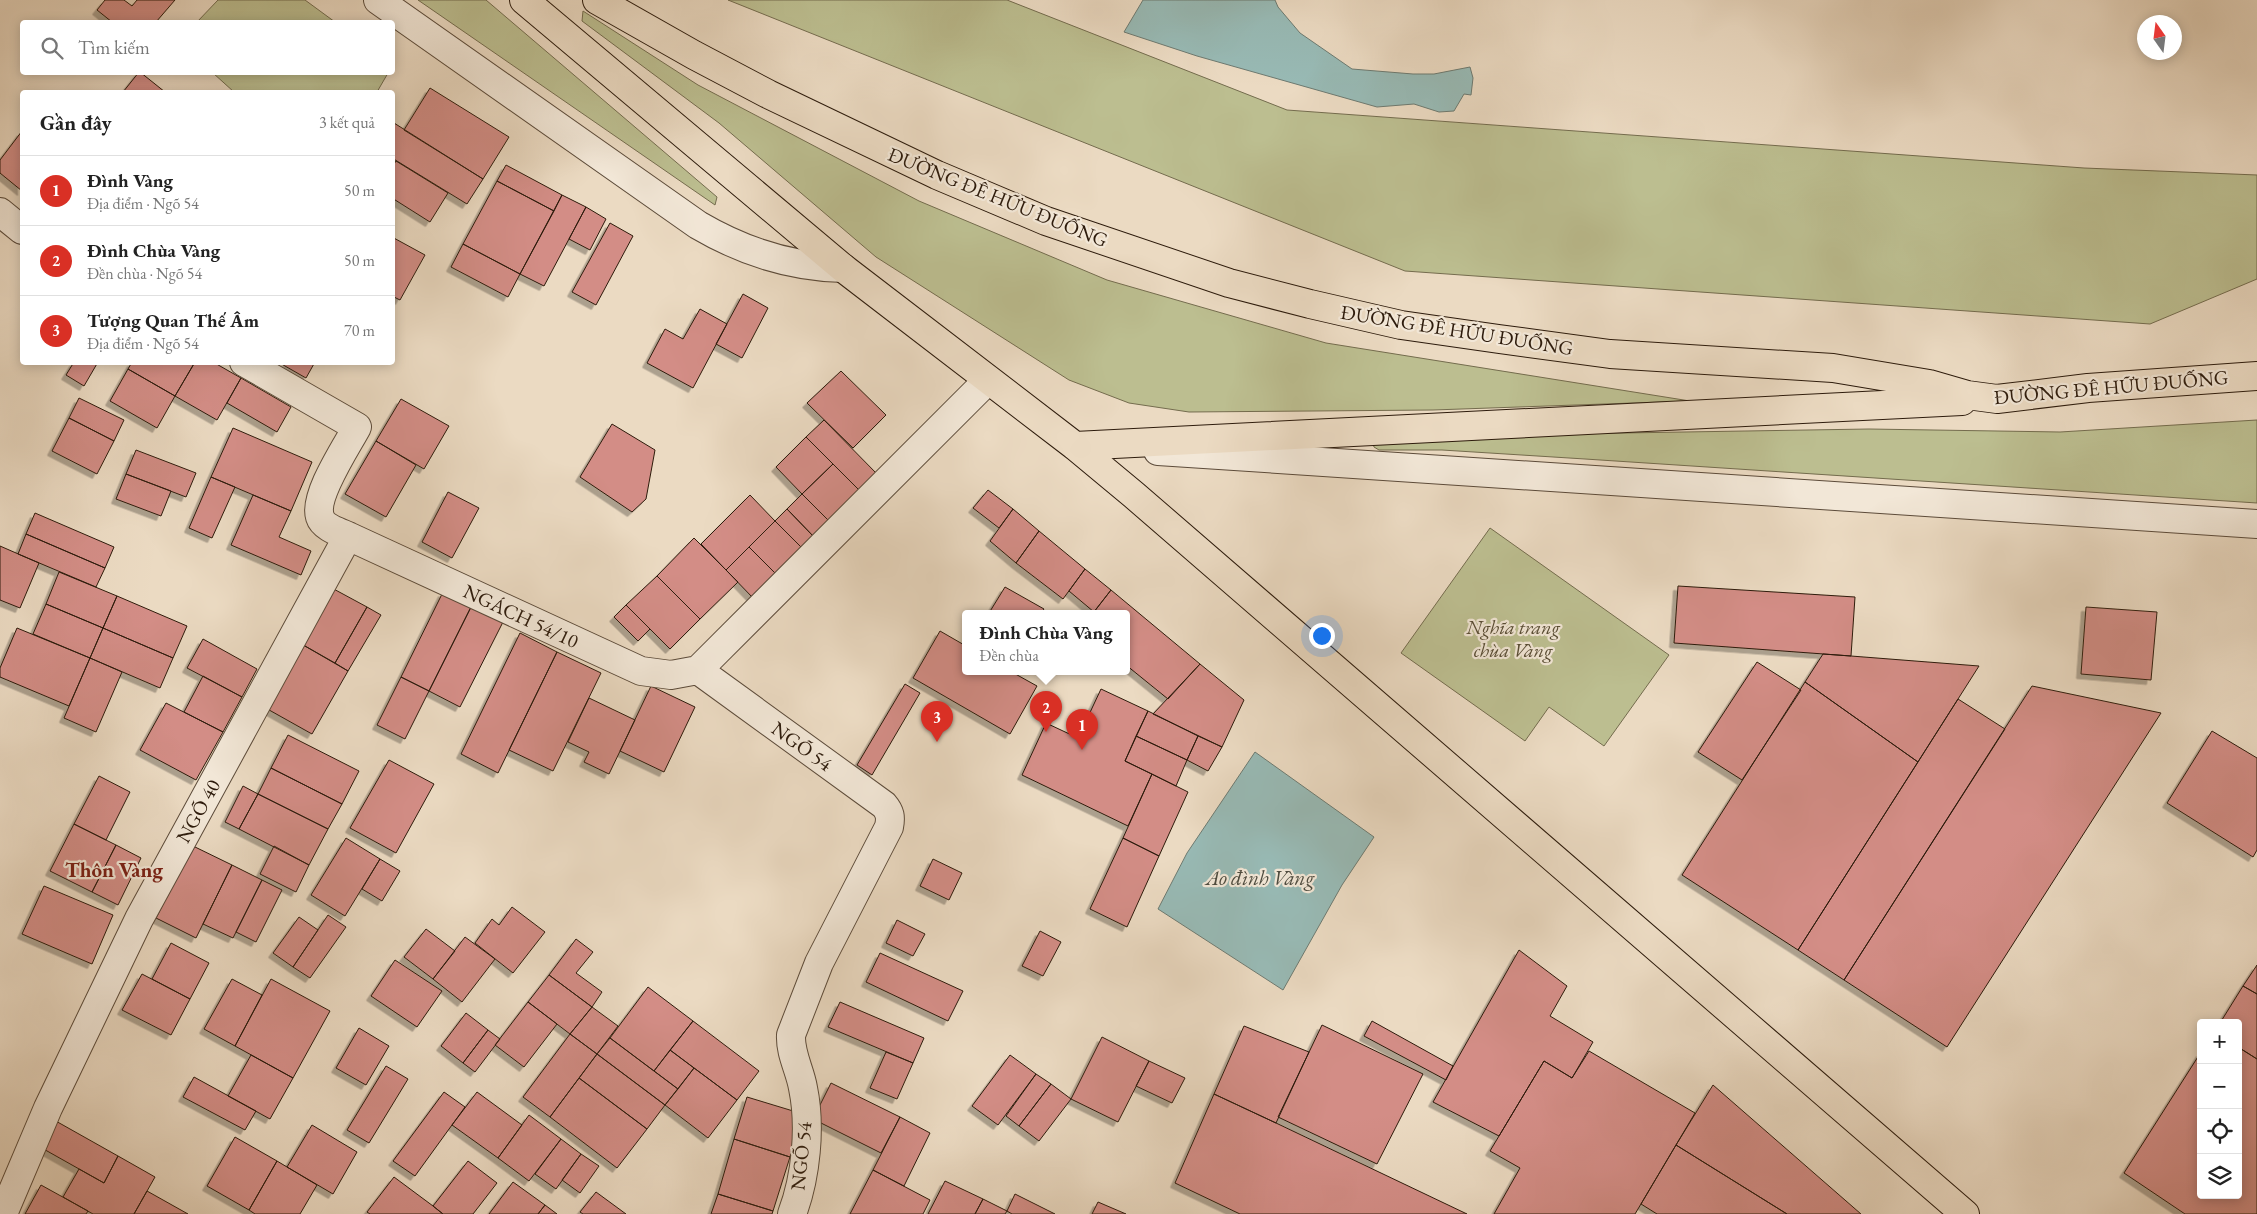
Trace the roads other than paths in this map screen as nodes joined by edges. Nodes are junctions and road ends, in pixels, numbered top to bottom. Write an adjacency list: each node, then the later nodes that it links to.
1 (378, 0): 6 (street)
2 (524, 0): 6 (main road)
3 (597, 0): 10 (main road, ĐƯỜNG ĐÊ HỮU ĐUỐNG)
4 (0, 212): 5 (street)
5 (20, 228)
6 (843, 268): 9 (main road)
7 (249, 365): 13 (street)
8 (2257, 376): 10 (main road, ĐƯỜNG ĐÊ HỮU ĐUỐNG)
9 (988, 380): 11 (main road); 14 (street)
10 (1997, 399): 11 (main road)
11 (1075, 446): 12 (street); 17 (main road)
12 (2257, 524)
13 (348, 536): 14 (street, NGÁCH 54/10); 15 (street, NGÕ 40)
14 (698, 670): 16 (street, NGÕ 54)
15 (3, 1214)
16 (792, 1214)
17 (1966, 1214)

